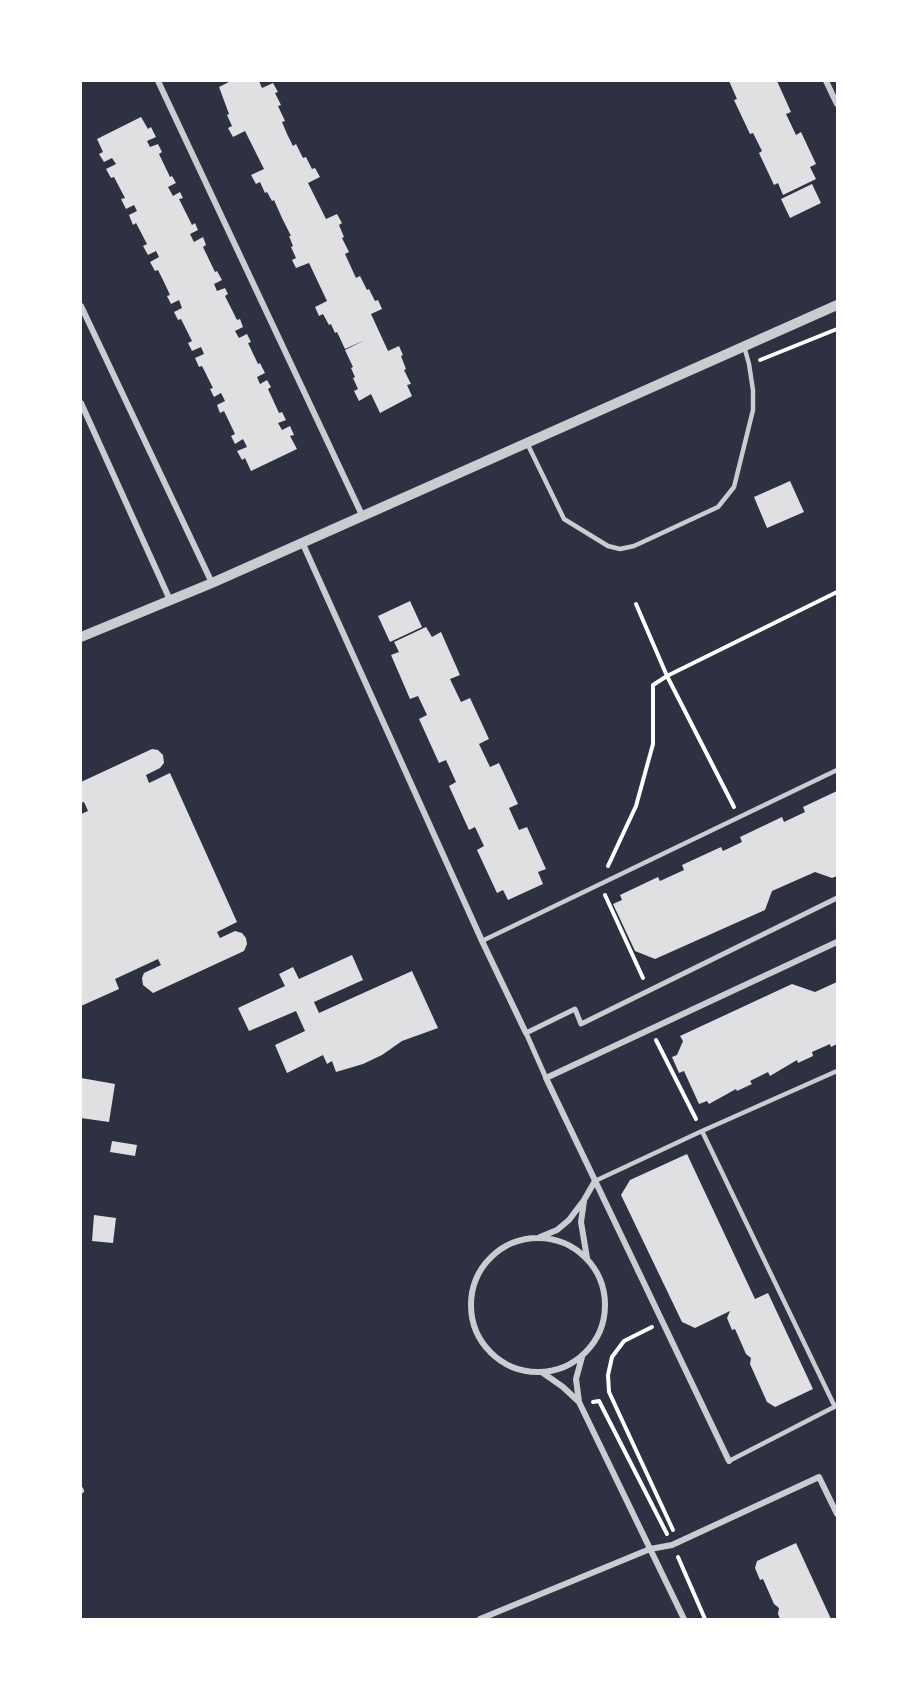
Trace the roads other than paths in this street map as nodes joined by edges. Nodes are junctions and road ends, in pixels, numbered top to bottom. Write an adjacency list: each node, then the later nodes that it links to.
1 (158, 81): 9 (street)
2 (826, 81): 3 (street)
3 (837, 104)
4 (837, 305): 6 (street)
5 (81, 306): 11 (street)
6 (744, 346): 8 (street); 8 (lane)
7 (81, 403): 12 (street)
8 (526, 442): 9 (street)
9 (362, 515): 10 (street)
10 (302, 542): 11 (street); 16 (street)
11 (212, 583): 12 (street)
12 (170, 600): 13 (street)
13 (81, 637)
14 (837, 770): 16 (lane)
15 (837, 898): 18 (street)
16 (482, 940): 18 (street)
17 (837, 942): 20 (street)
18 (526, 1033): 20 (street)
19 (837, 1071): 21 (lane)
20 (546, 1078): 22 (street)
21 (702, 1131): 22 (lane); 29 (lane)
22 (595, 1181): 23 (street); 30 (street)
23 (584, 1200): 24 (street); 25 (street)
24 (539, 1238): 25 (street); 27 (street)
25 (587, 1258): 26 (street)
26 (582, 1357): 27 (street); 28 (street)
27 (543, 1373): 28 (street)
28 (579, 1402): 32 (street)
29 (836, 1406): 30 (lane)
30 (729, 1461)
31 (837, 1514): 32 (street)
32 (650, 1549): 33 (street); 35 (street)
33 (493, 1616): 34 (street)
34 (480, 1619)
35 (684, 1619)

